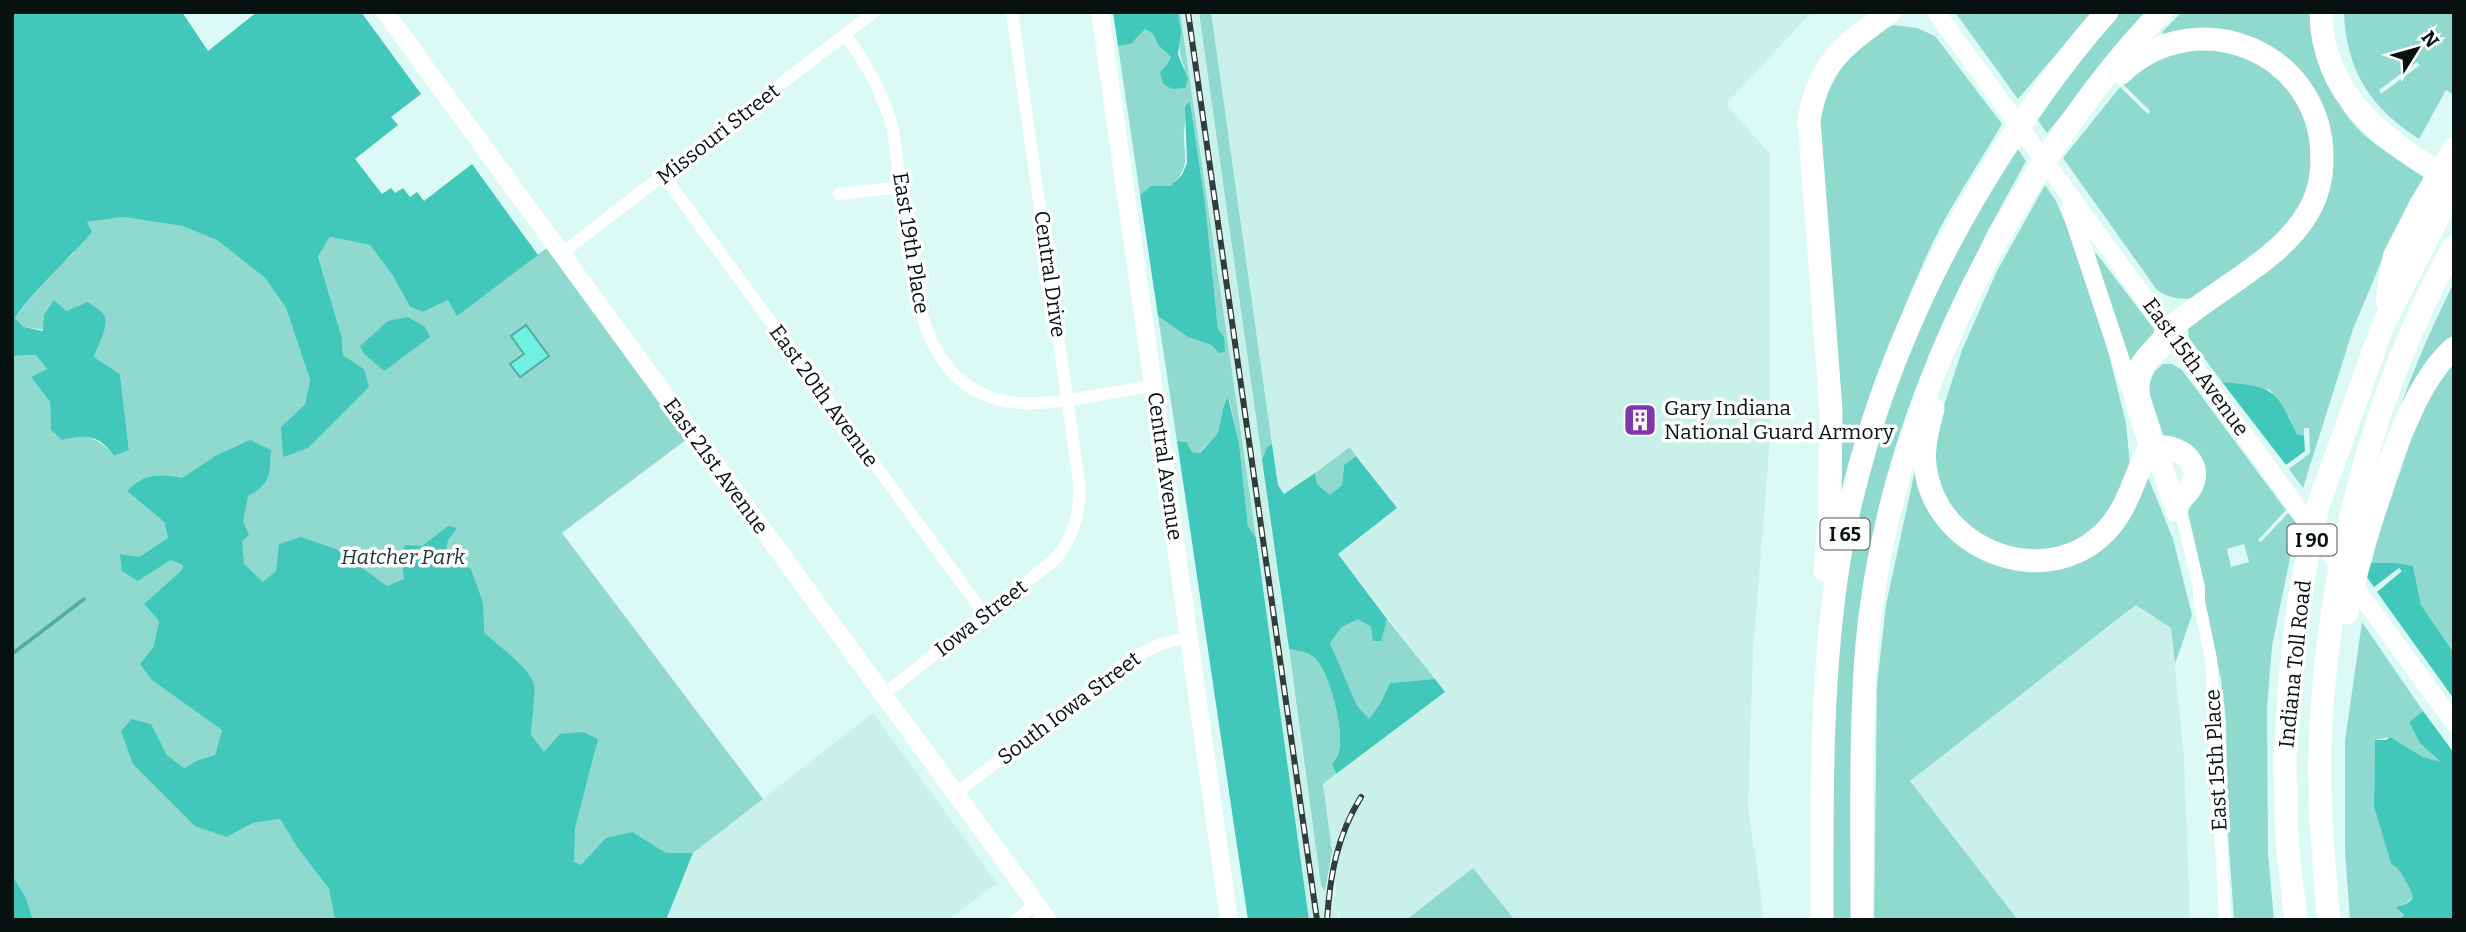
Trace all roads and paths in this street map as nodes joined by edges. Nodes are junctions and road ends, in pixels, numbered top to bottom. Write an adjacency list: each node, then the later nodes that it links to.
1 (385, 12): 22 (street, East 21st Avenue)
2 (874, 12): 11 (street, Missouri Street)
3 (1012, 12): 29 (street, Central Drive)
4 (1100, 12): 27 (street, Central Avenue)
5 (1890, 12): 36 (highway)
6 (1936, 12): 19 (street, East 15th Avenue)
7 (2107, 12): 36 (highway, I 65)
8 (2161, 12): 12 (highway, I 65)
9 (2321, 12): 14 (highway)
10 (2332, 12): 14 (highway)
11 (845, 34): 16 (street, Missouri Street); 18 (street, East 19th Place)
12 (2082, 106): 24 (highway, I 65); 25 (highway)
13 (2454, 149): 23 (highway)
14 (2420, 156): 15 (highway); 17 (highway)
15 (2454, 170)
16 (664, 176): 22 (street, Missouri Street); 34 (street, East 20th Avenue)
17 (2454, 184): 23 (highway, Indiana Toll Road / I 90)
18 (901, 187): 20 (street); 29 (street, East 19th Place)
19 (2063, 188): 25 (street, East 15th Avenue); 28 (street, East 15th Place)
20 (839, 194)
21 (2454, 246): 39 (highway, Indiana Toll Road / I 90)
22 (561, 254): 37 (street, East 21st Avenue)
23 (2383, 325): 48 (highway, Indiana Toll Road / I 90)
24 (1951, 331): 30 (highway); 46 (highway, I 65)
25 (2173, 335): 28 (street); 30 (street, East 15th Place); 38 (street, East 15th Avenue)
26 (2454, 348): 39 (highway)
27 (1154, 386): 29 (street, East 19th Place); 35 (street, Central Avenue)
28 (2130, 388): 30 (street, East 15th Place)
29 (1067, 398): 32 (street, Central Drive)
30 (2154, 447): 31 (highway); 33 (street, East 15th Place)
31 (2178, 501): 33 (street, East 15th Place)
32 (1072, 535): 34 (street, Iowa Street)
33 (2199, 601): 47 (street, East 15th Place)
34 (985, 615): 37 (street, Iowa Street)
35 (1190, 637): 40 (street, South Iowa Street); 44 (street, Central Avenue)
36 (1825, 694): 45 (highway, I 65)
37 (883, 695): 40 (street, East 21st Avenue)
38 (2454, 723)
39 (2321, 725): 49 (highway, Indiana Toll Road / I 90)
40 (955, 794): 41 (street, East 21st Avenue)
41 (1036, 904): 42 (street); 43 (street, East 21st Avenue)
42 (1016, 920)
43 (1048, 920)
44 (1229, 920)
45 (1822, 920)
46 (1862, 920)
47 (2225, 920)
48 (2296, 920)
49 (2329, 920)

